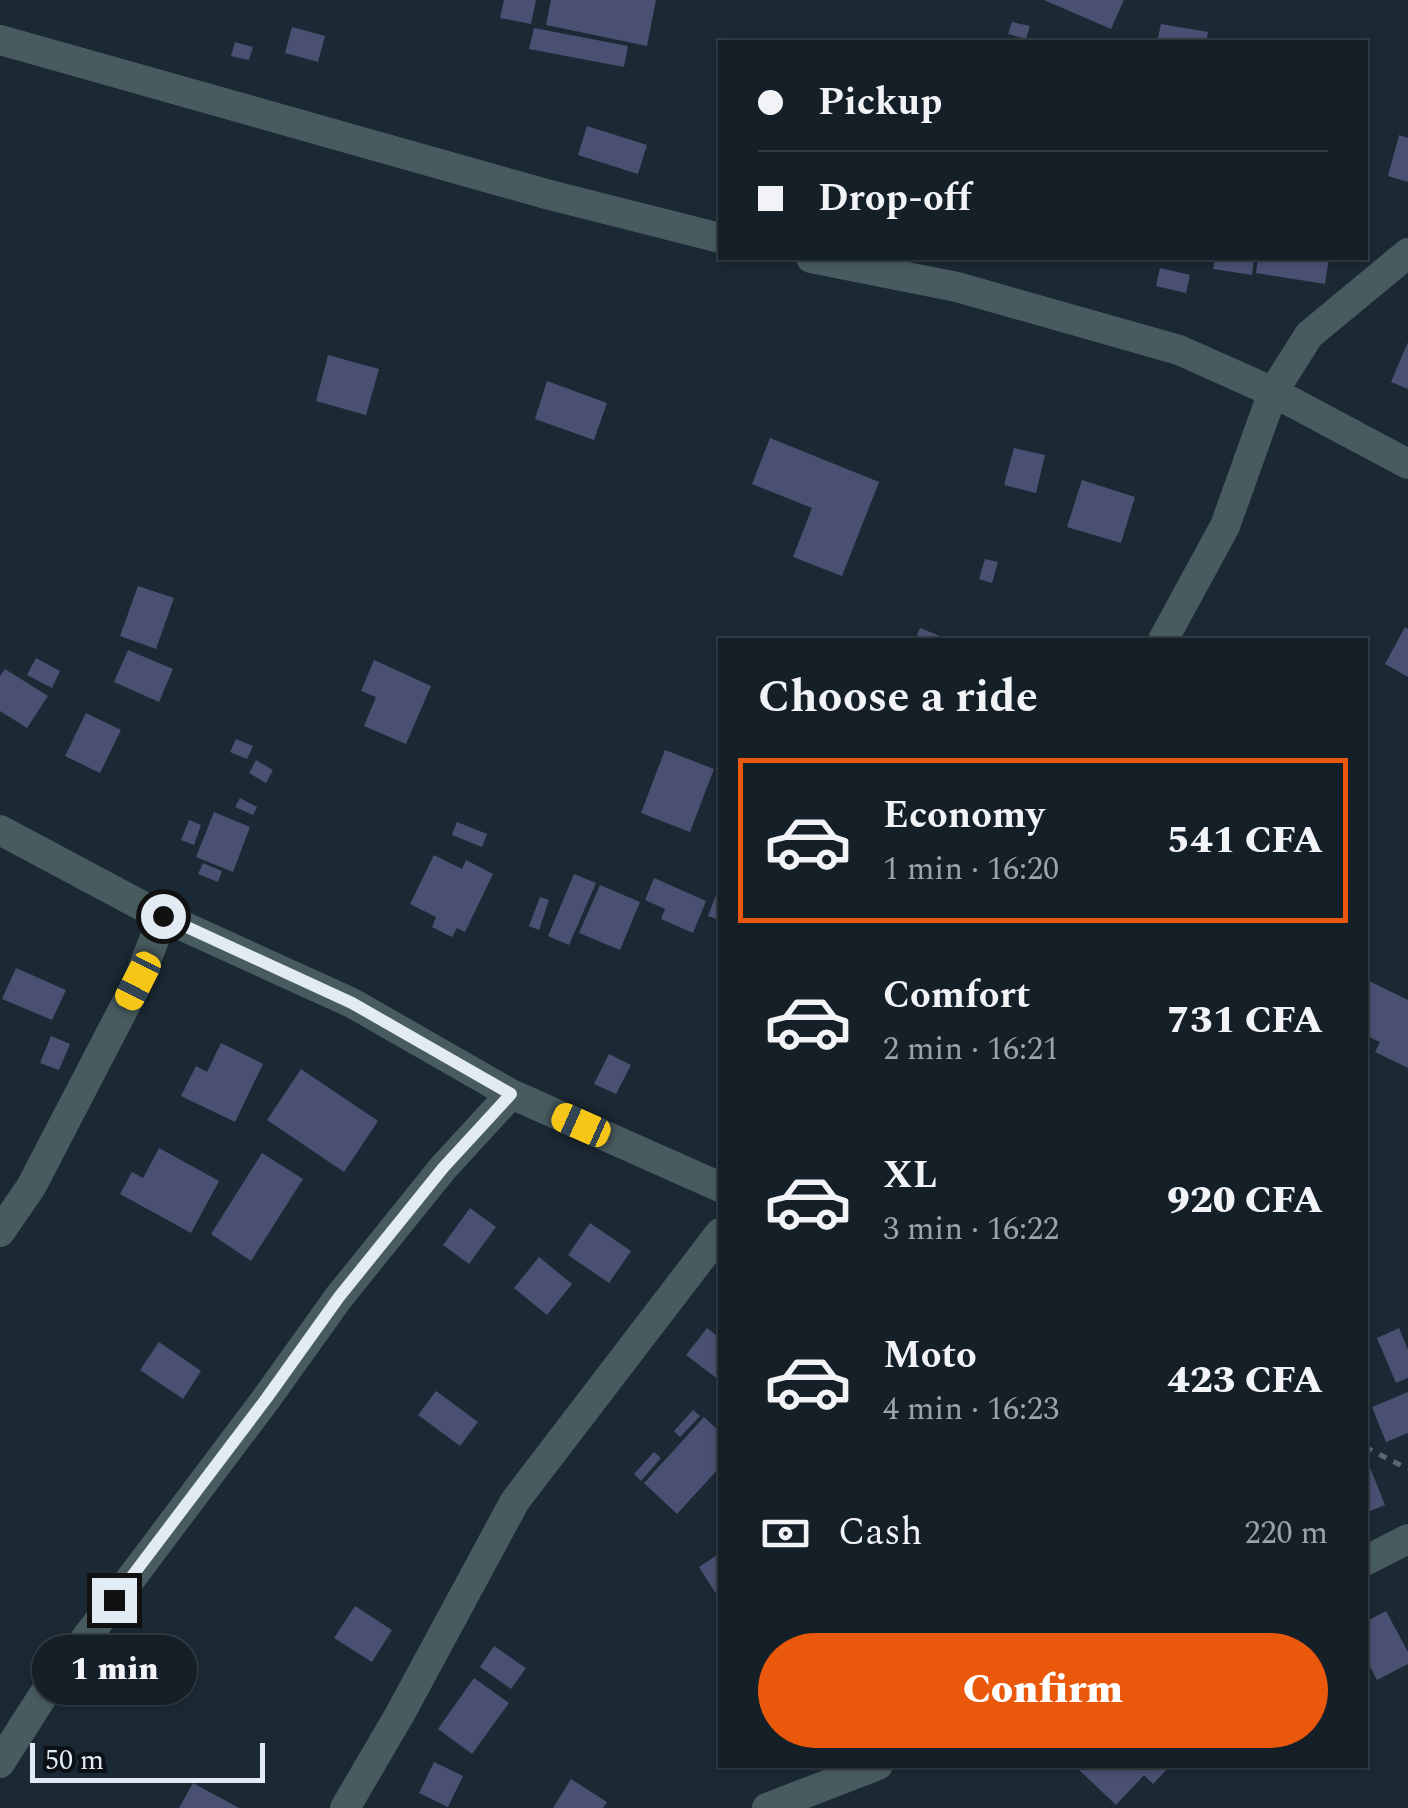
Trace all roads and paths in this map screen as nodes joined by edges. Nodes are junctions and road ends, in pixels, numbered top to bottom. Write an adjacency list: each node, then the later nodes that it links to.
1 (0, 40): 2 (street)
2 (718, 237)
3 (1408, 253): 5 (street)
4 (821, 260): 5 (street)
5 (1273, 392): 6 (street); 7 (street)
6 (1408, 464)
7 (1164, 638)
8 (0, 830): 9 (street)
9 (163, 916): 10 (street); 12 (street)
10 (511, 1094): 11 (street); 18 (street)
11 (718, 1187)
12 (0, 1232)
13 (718, 1236): 20 (street)
14 (1368, 1449): 15 (path)
15 (1408, 1469)
16 (1408, 1539): 17 (street)
17 (1368, 1559)
18 (0, 1763)
19 (870, 1768): 21 (street)
20 (345, 1808)
21 (766, 1808)

